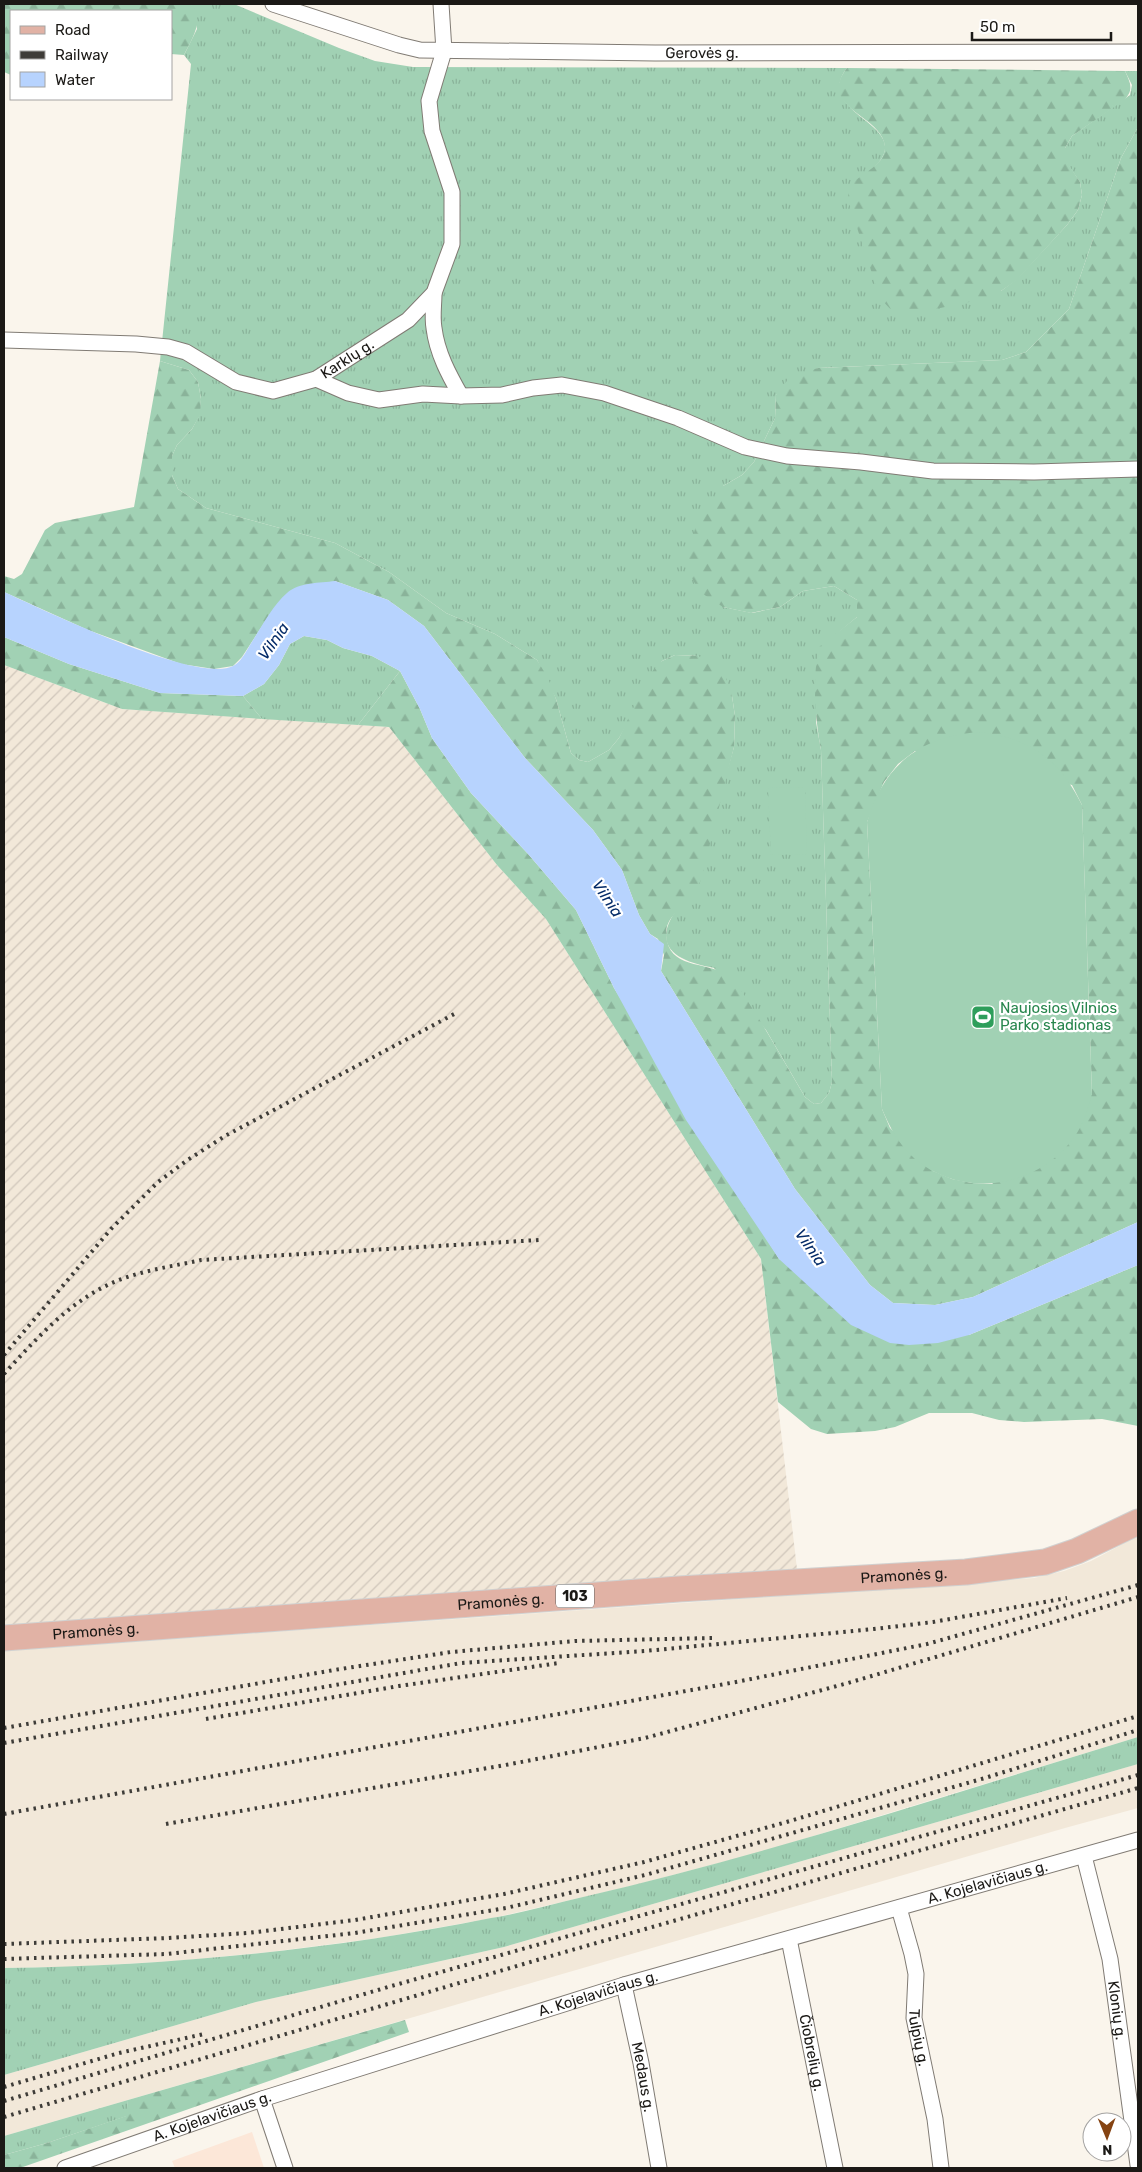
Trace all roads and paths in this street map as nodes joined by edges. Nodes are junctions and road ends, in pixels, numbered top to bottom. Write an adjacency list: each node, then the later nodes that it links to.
1 (273, 4): 3 (street, Gerovės g.)
2 (441, 4): 3 (street)
3 (444, 51): 4 (street, Gerovės g.); 5 (street, Karklų g.)
4 (1138, 52)
5 (434, 293): 7 (street, Karklų g.); 8 (street)
6 (4, 340): 7 (street, Karklų g.)
7 (316, 379): 8 (street)
8 (461, 396): 9 (street)
9 (1138, 469)
10 (1138, 1522): 11 (main road, Pramonės g. / 103)
11 (4, 1638)
12 (1138, 1840): 13 (street, A. Kojelavičiaus g.)
13 (1084, 1856): 14 (street, A. Kojelavičiaus g.); 18 (street, Klonių g.)
14 (899, 1908): 15 (street, A. Kojelavičiaus g.); 23 (street, Tulpių g.)
15 (789, 1939): 16 (street, A. Kojelavičiaus g.); 22 (street, Čiobrelių g.)
16 (624, 1985): 17 (street, A. Kojelavičiaus g.); 21 (street, Medaus g.)
17 (262, 2099): 19 (street, A. Kojelavičiaus g.); 20 (street)
18 (1138, 2165)
19 (65, 2168)
20 (285, 2168)
21 (659, 2168)
22 (835, 2168)
23 (941, 2168)

